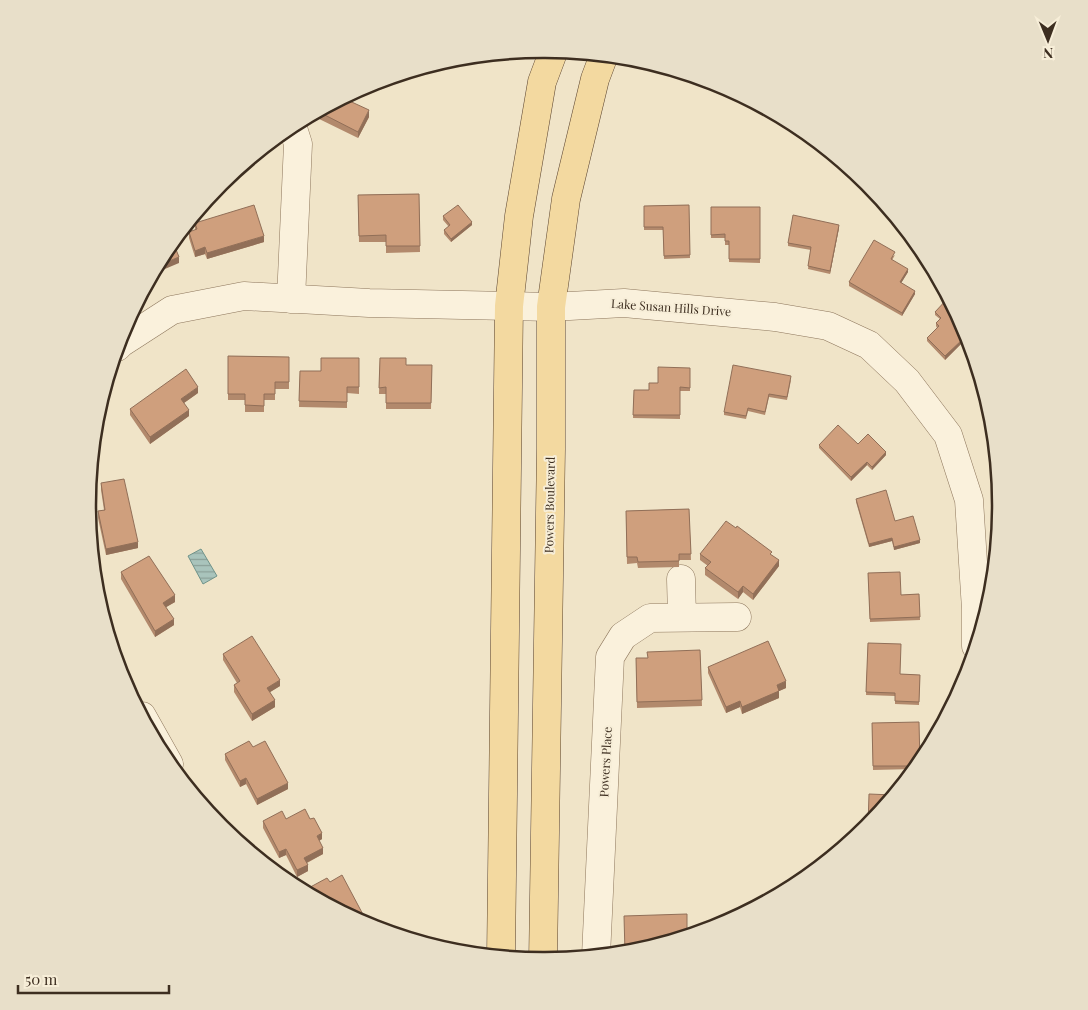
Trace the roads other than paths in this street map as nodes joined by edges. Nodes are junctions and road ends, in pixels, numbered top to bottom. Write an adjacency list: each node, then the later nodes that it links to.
1 (551, 58): 5 (main road)
2 (602, 61): 6 (main road, Powers Boulevard)
3 (295, 133): 4 (street)
4 (290, 299): 5 (street, Lake Susan Hills Drive); 7 (street, Lake Susan Hills Drive)
5 (510, 306): 6 (street, Lake Susan Hills Drive); 13 (main road)
6 (551, 307): 11 (street, Lake Susan Hills Drive); 14 (main road, Powers Boulevard)
7 (130, 337)
8 (681, 579): 9 (street)
9 (682, 617): 10 (street, Powers Place); 12 (street, Powers Place)
10 (737, 617)
11 (976, 621)
12 (596, 950)
13 (501, 951)
14 (543, 952)

